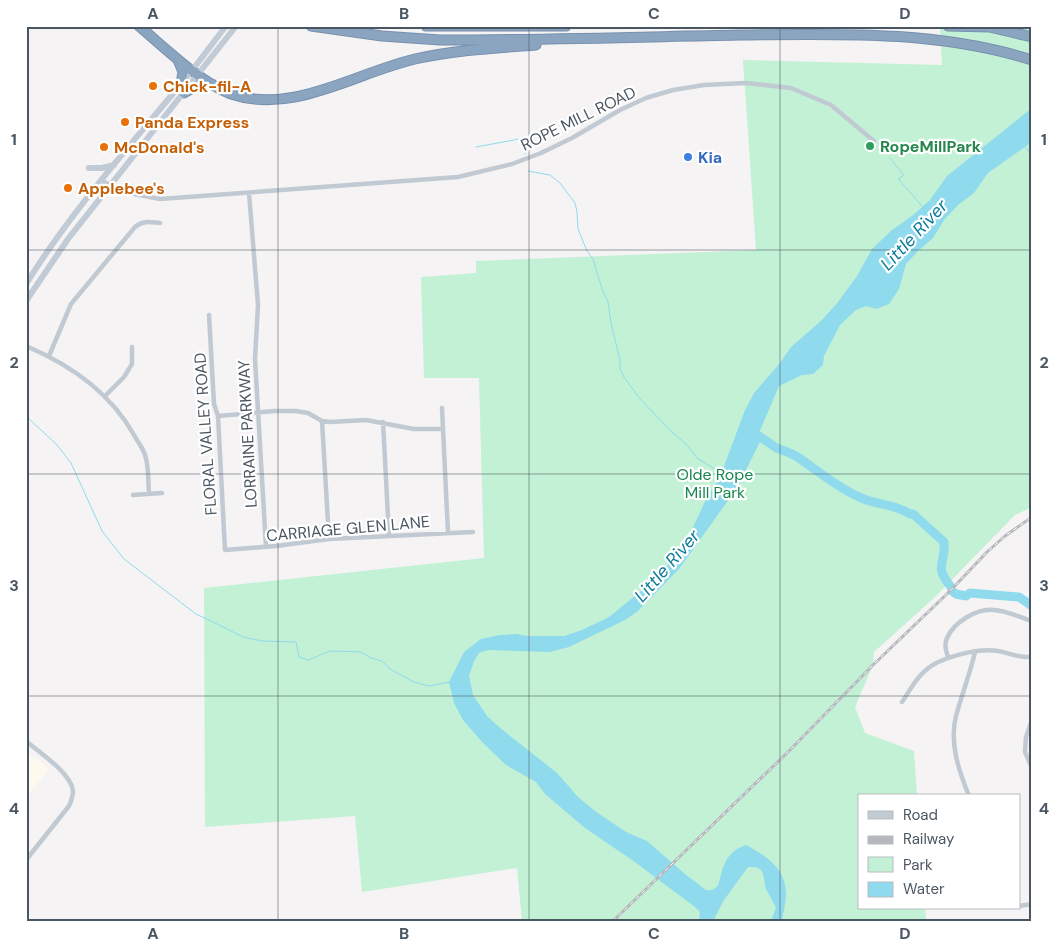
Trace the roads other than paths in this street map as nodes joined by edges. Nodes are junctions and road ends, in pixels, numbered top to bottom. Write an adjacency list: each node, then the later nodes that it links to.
1 (139, 26): 11 (highway)
2 (226, 26): 13 (main road)
3 (236, 26): 13 (main road)
4 (311, 26): 10 (highway)
5 (426, 26): 6 (highway)
6 (566, 26)
7 (948, 26): 8 (highway)
8 (987, 27): 9 (highway)
9 (1032, 37)
10 (593, 38): 12 (highway); 14 (highway)
11 (178, 60): 13 (highway); 15 (highway)
12 (1032, 60)
13 (195, 72): 14 (highway); 15 (main road)
14 (213, 84): 15 (highway)
15 (182, 88): 17 (main road); 20 (main road)
16 (874, 141): 21 (street, ROPE MILL ROAD)
17 (114, 165): 18 (main road); 19 (main road)
18 (88, 168)
19 (102, 181): 20 (street, ROPE MILL ROAD); 23 (main road)
20 (110, 185): 21 (street, ROPE MILL ROAD); 24 (main road)
21 (249, 193): 31 (street, LORRAINE PARKWAY)
22 (160, 223): 28 (street)
23 (26, 284)
24 (26, 301)
25 (209, 315): 32 (street, FLORAL VALLEY ROAD)
26 (26, 346): 28 (street)
27 (132, 348): 29 (street)
28 (48, 356): 29 (street)
29 (106, 395): 37 (street)
30 (442, 408): 35 (street)
31 (259, 413): 32 (street); 33 (street); 43 (street, LORRAINE PARKWAY)
32 (218, 416): 44 (street, FLORAL VALLEY ROAD)
33 (322, 421): 34 (street); 42 (street)
34 (383, 422): 35 (street); 41 (street)
35 (443, 428): 40 (street)
36 (162, 492): 37 (street)
37 (149, 493): 38 (street)
38 (134, 495)
39 (473, 532): 40 (street, CARRIAGE GLEN LANE)
40 (448, 533): 41 (street, CARRIAGE GLEN LANE)
41 (389, 536): 42 (street, CARRIAGE GLEN LANE)
42 (329, 539): 43 (street, CARRIAGE GLEN LANE)
43 (266, 547): 44 (street, CARRIAGE GLEN LANE)
44 (225, 550)
45 (1032, 621): 47 (street)
46 (975, 652): 47 (street); 48 (street); 53 (street)
47 (948, 657): 49 (street)
48 (1032, 657)
49 (902, 702)
50 (1032, 720): 52 (street)
51 (26, 741): 54 (street)
52 (1032, 768)
53 (968, 794)
54 (26, 860)

